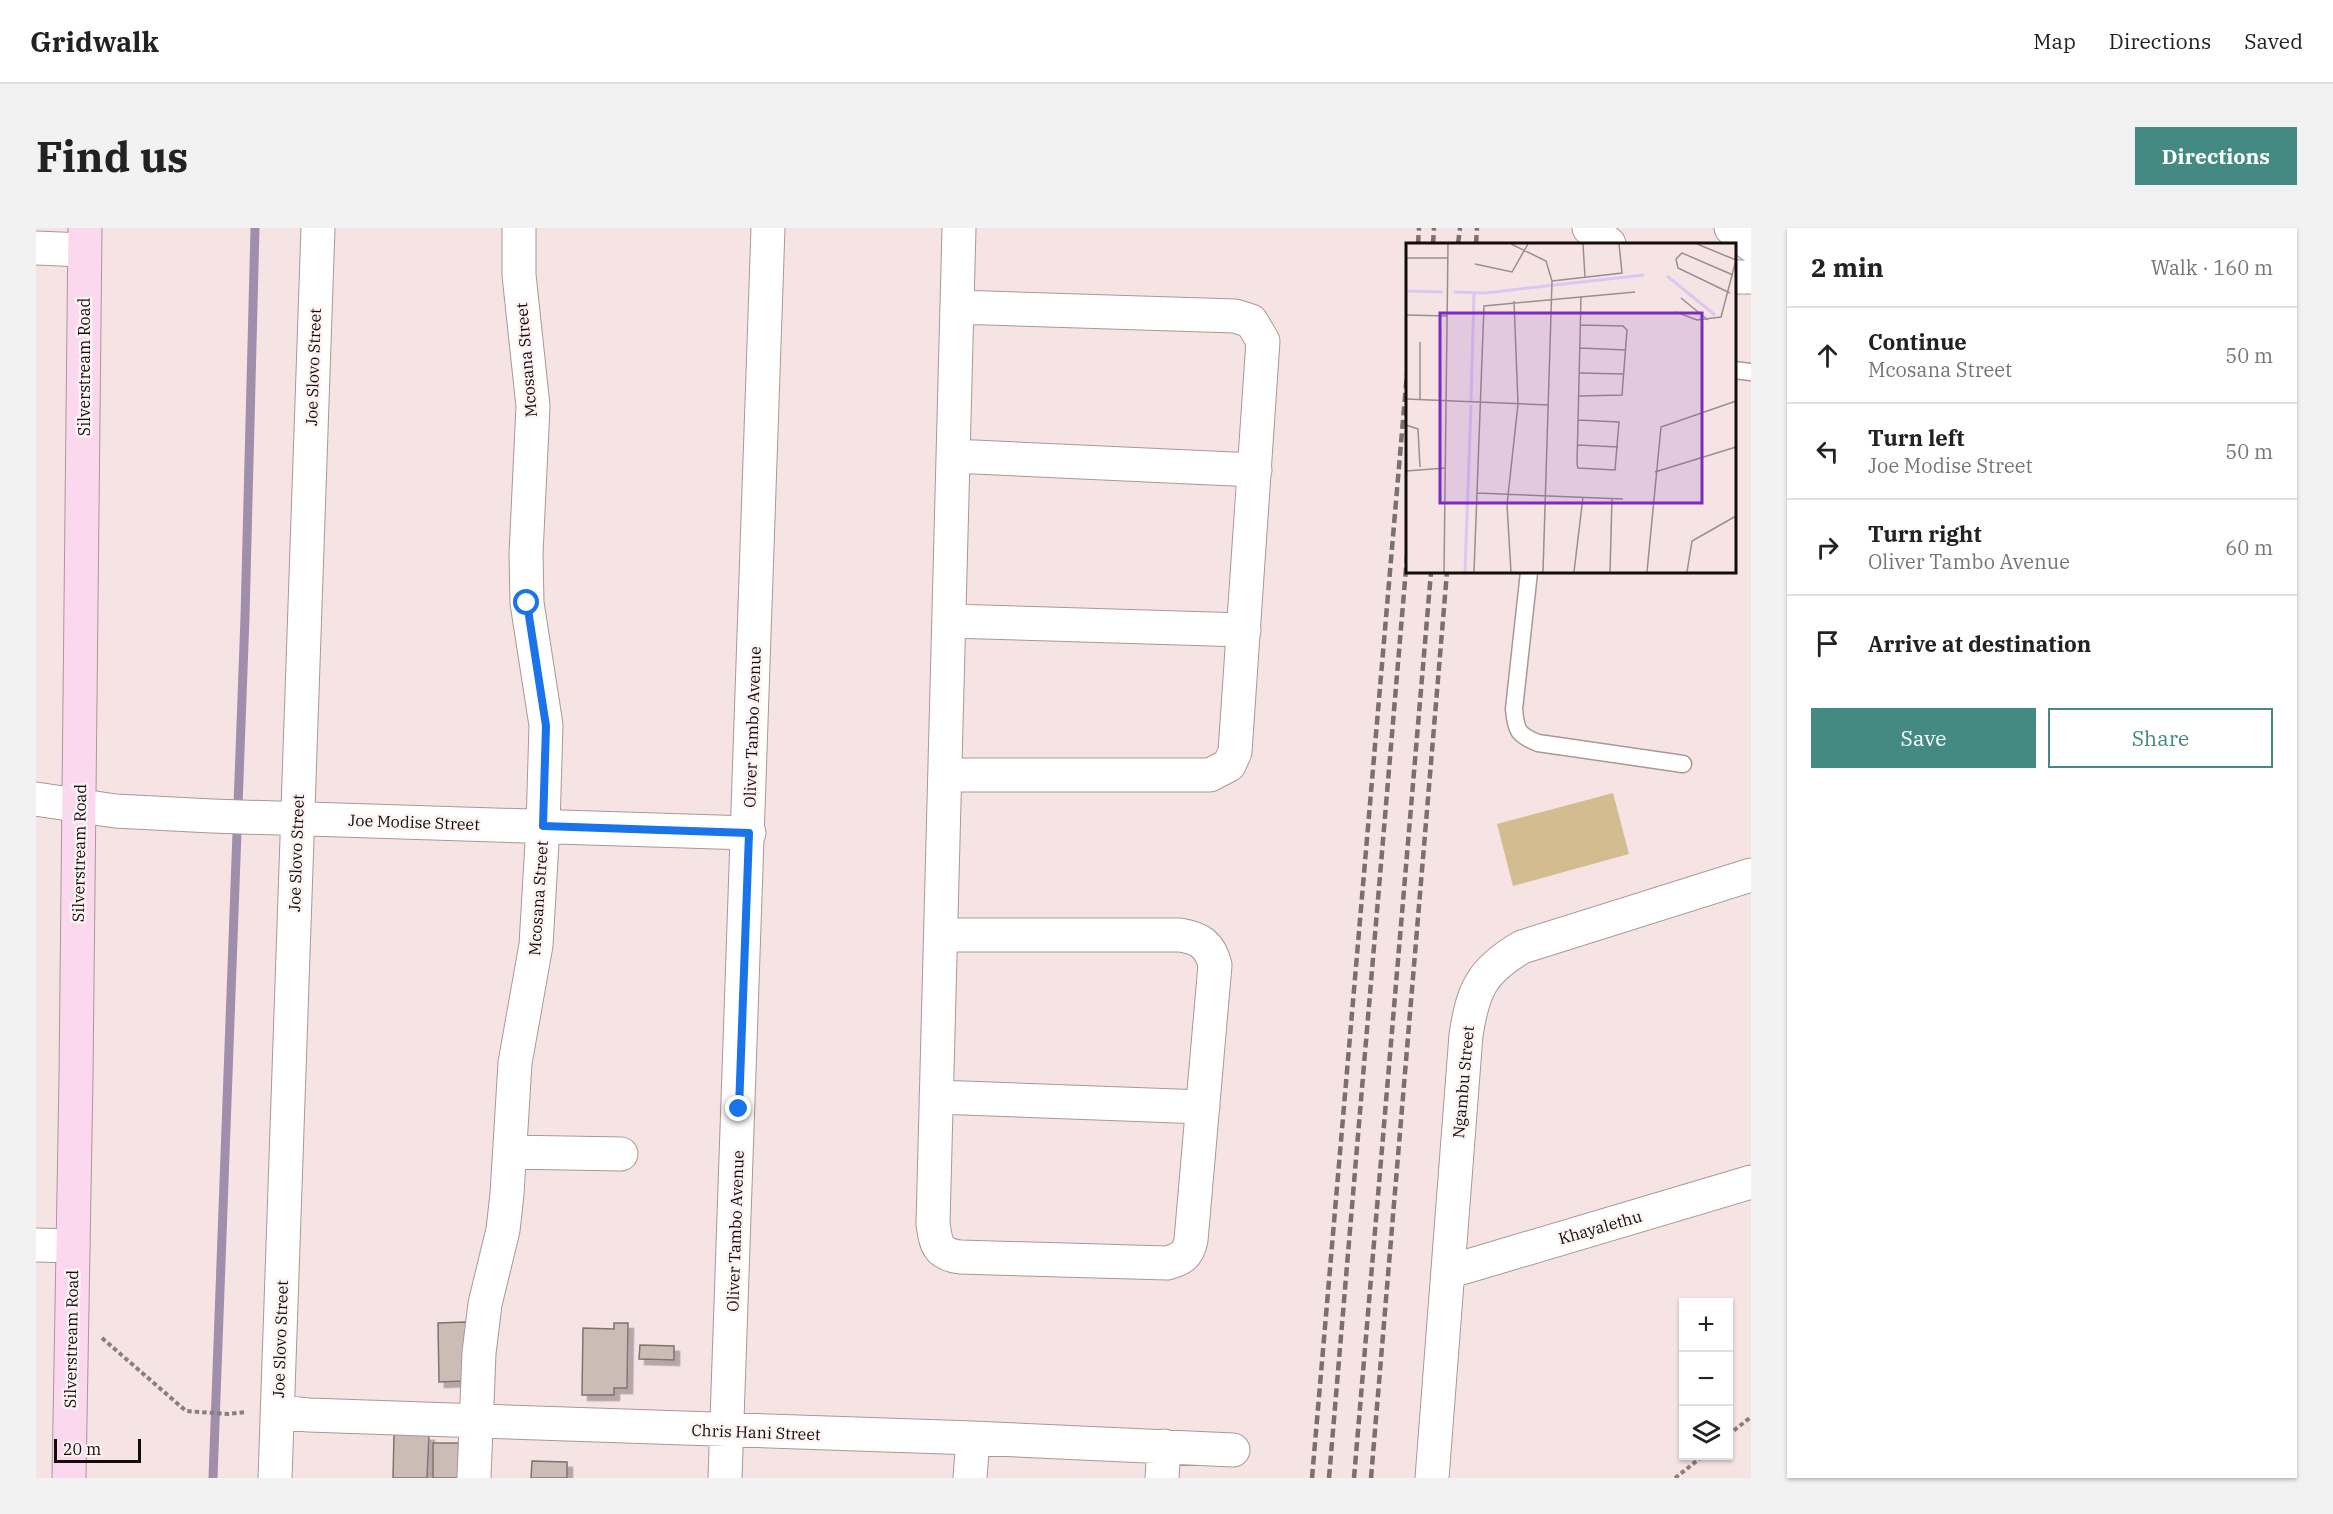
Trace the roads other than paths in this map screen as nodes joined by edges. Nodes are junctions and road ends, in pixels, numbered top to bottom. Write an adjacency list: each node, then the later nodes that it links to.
1 (318, 228): 23 (street, Joe Slovo Street)
2 (519, 228): 24 (street, Mcosana Street)
3 (768, 228): 25 (street, Oliver Tambo Avenue)
4 (959, 228): 11 (street)
5 (1588, 228): 8 (street)
6 (1731, 228): 9 (street)
7 (85, 239): 10 (street); 22 (street, Silverstream Road)
8 (1608, 243)
9 (1751, 245)
10 (36, 248)
11 (957, 307): 14 (street); 15 (street)
12 (1736, 370): 13 (lane)
13 (1751, 372)
14 (953, 456): 15 (street); 17 (street)
15 (1255, 470): 18 (street)
16 (1529, 573): 19 (lane)
17 (949, 621): 18 (street); 20 (street)
18 (1244, 630): 20 (street)
19 (1683, 764)
20 (945, 775): 27 (street)
21 (36, 799): 22 (street, Joe Modise Street)
22 (79, 805): 23 (street, Joe Modise Street); 34 (street, Silverstream Road)
23 (297, 819): 24 (street, Joe Modise Street); 36 (street, Joe Slovo Street)
24 (543, 826): 25 (street, Joe Modise Street); 30 (street, Mcosana Street)
25 (749, 833): 38 (street, Oliver Tambo Avenue)
26 (1751, 875): 35 (street, Ngambu Street)
27 (941, 935): 28 (street); 29 (street)
28 (936, 1097): 29 (street); 29 (street)
29 (1203, 1107)
30 (510, 1152): 31 (street); 37 (street, Mcosana Street)
31 (621, 1154)
32 (1751, 1182): 35 (street, Khayalethu)
33 (36, 1245): 34 (street)
34 (73, 1246): 42 (street, Silverstream Road)
35 (1448, 1272): 47 (street, Ngambu Street)
36 (278, 1412): 37 (street, Chris Hani Street); 43 (street, Joe Slovo Street)
37 (476, 1421): 38 (street, Chris Hani Street); 44 (street, Mcosana Street)
38 (727, 1431): 39 (street, Chris Hani Street); 45 (street, Oliver Tambo Avenue)
39 (972, 1438): 41 (street, Chris Hani Street); 46 (street)
40 (1233, 1450): 41 (street, Chris Hani Street)
41 (1163, 1462)
42 (69, 1478)
43 (275, 1478)
44 (474, 1478)
45 (725, 1478)
46 (970, 1478)
47 (1432, 1478)

